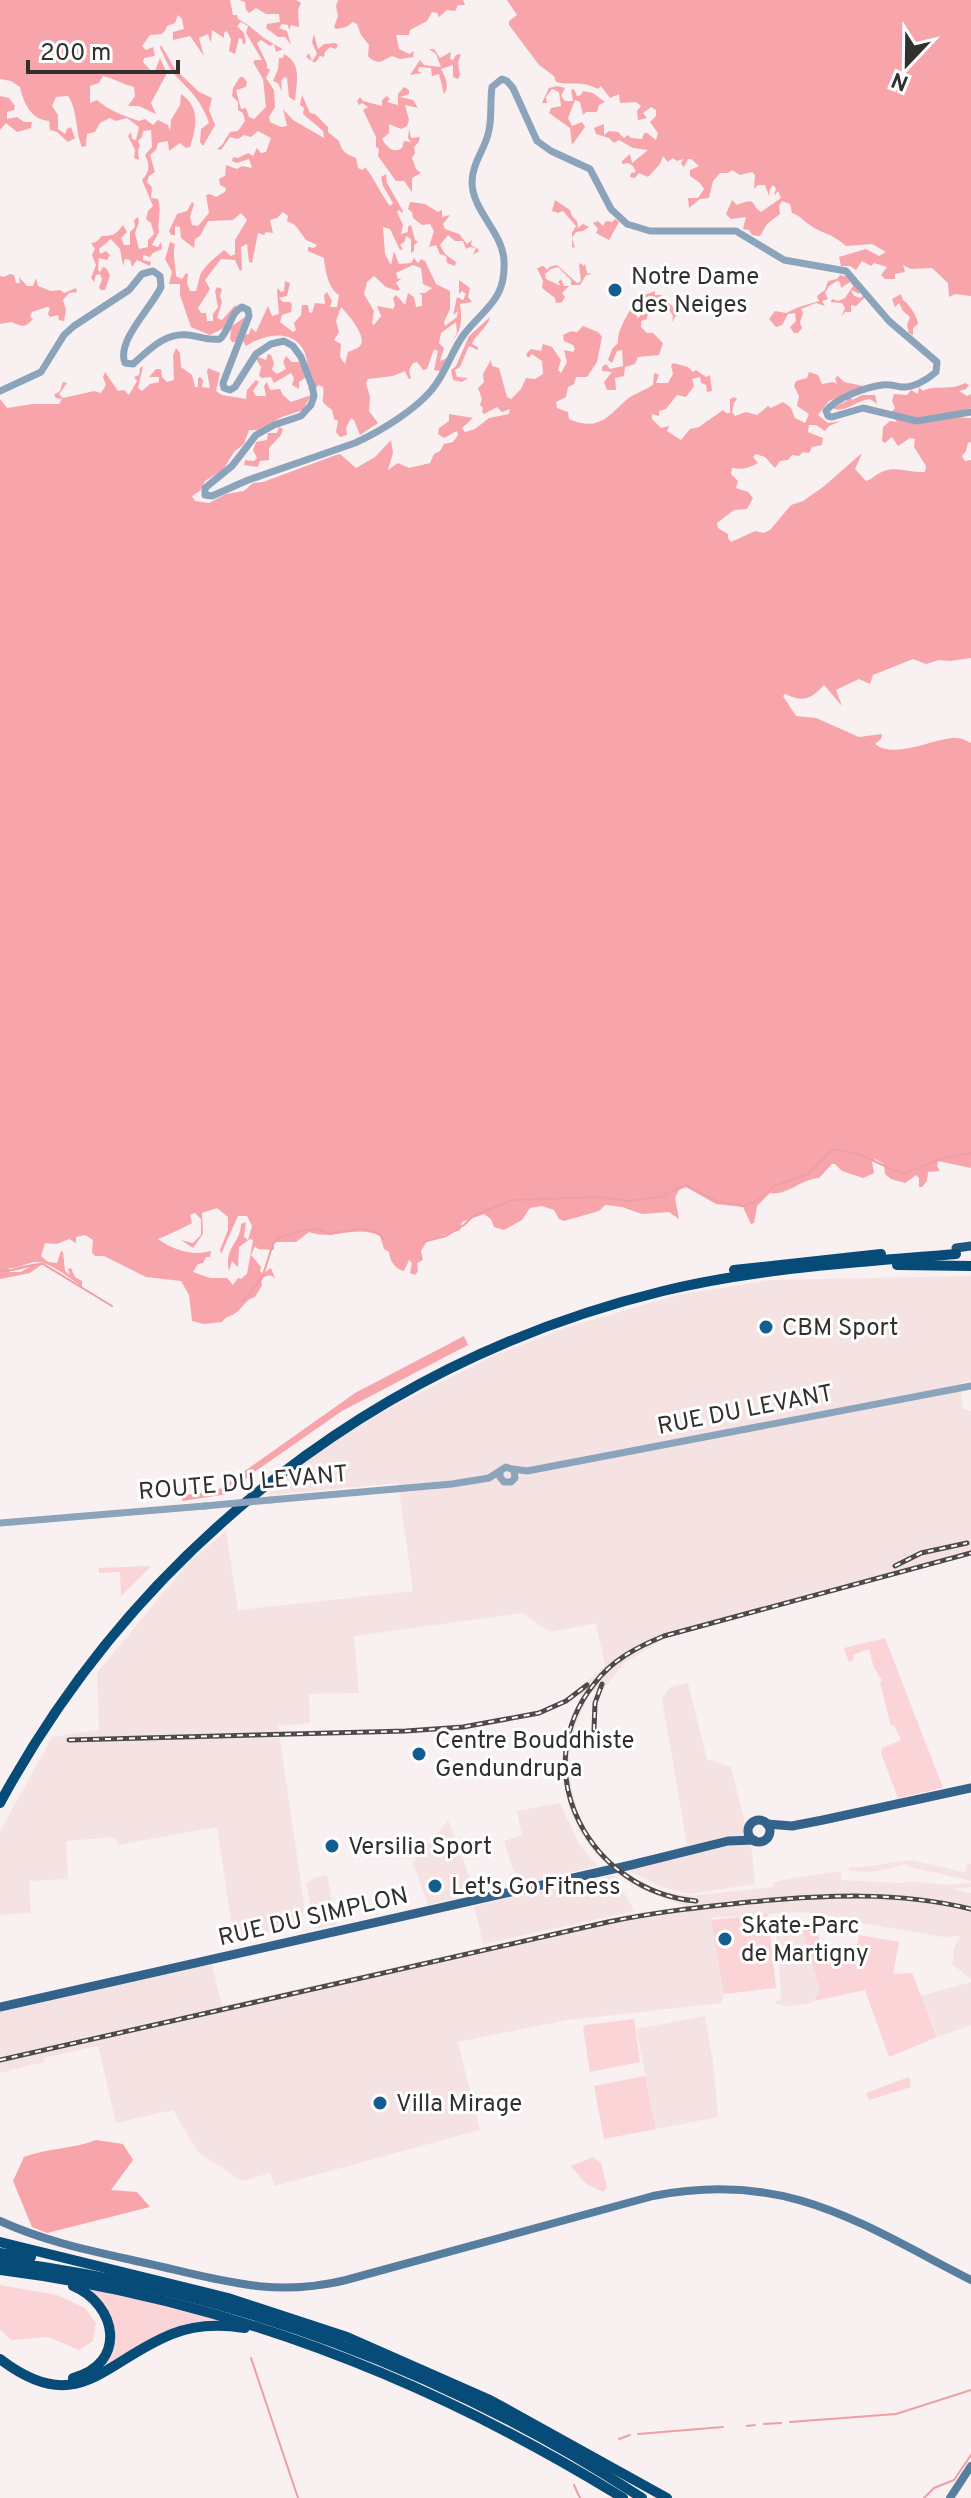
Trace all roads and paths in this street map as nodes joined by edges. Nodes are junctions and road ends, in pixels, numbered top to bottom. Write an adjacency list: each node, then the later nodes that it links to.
1 (0, 391): 2 (street)
2 (971, 412)
3 (971, 1249): 4 (highway)
4 (956, 1251): 6 (highway); 11 (highway)
5 (971, 1266): 6 (highway)
6 (787, 1271): 11 (highway)
7 (971, 1386): 8 (street, RUE DU LEVANT)
8 (514, 1473): 9 (street); 9 (street)
9 (500, 1476): 10 (street, ROUTE DU LEVANT, bridge)
10 (0, 1523)
11 (39, 1729): 12 (highway)
12 (30, 1744): 14 (highway); 15 (highway)
13 (971, 1788): 17 (main road)
14 (0, 1789)
15 (0, 1803)
16 (767, 1824): 17 (main road); 18 (main road); 19 (main road)
17 (792, 1826): 19 (main road)
18 (748, 1828): 20 (main road); 21 (main road, RUE DU SIMPLON)
19 (767, 1837): 20 (main road)
20 (754, 1840): 21 (main road, RUE DU SIMPLON)
21 (728, 1841): 22 (main road, RUE DU SIMPLON)
22 (0, 2007)
23 (0, 2221): 30 (main road)
24 (0, 2242): 28 (highway)
25 (0, 2253): 28 (highway)
26 (0, 2261): 37 (highway)
27 (0, 2270): 29 (highway)
28 (119, 2271): 34 (highway)
29 (28, 2274): 31 (highway); 32 (highway)
30 (971, 2280)
31 (296, 2340): 33 (highway); 36 (highway)
32 (0, 2352)
33 (0, 2359)
34 (552, 2433): 38 (highway); 39 (highway)
35 (971, 2466): 40 (main road)
36 (620, 2498)
37 (642, 2498)
38 (657, 2498)
39 (667, 2498)
40 (950, 2498)

